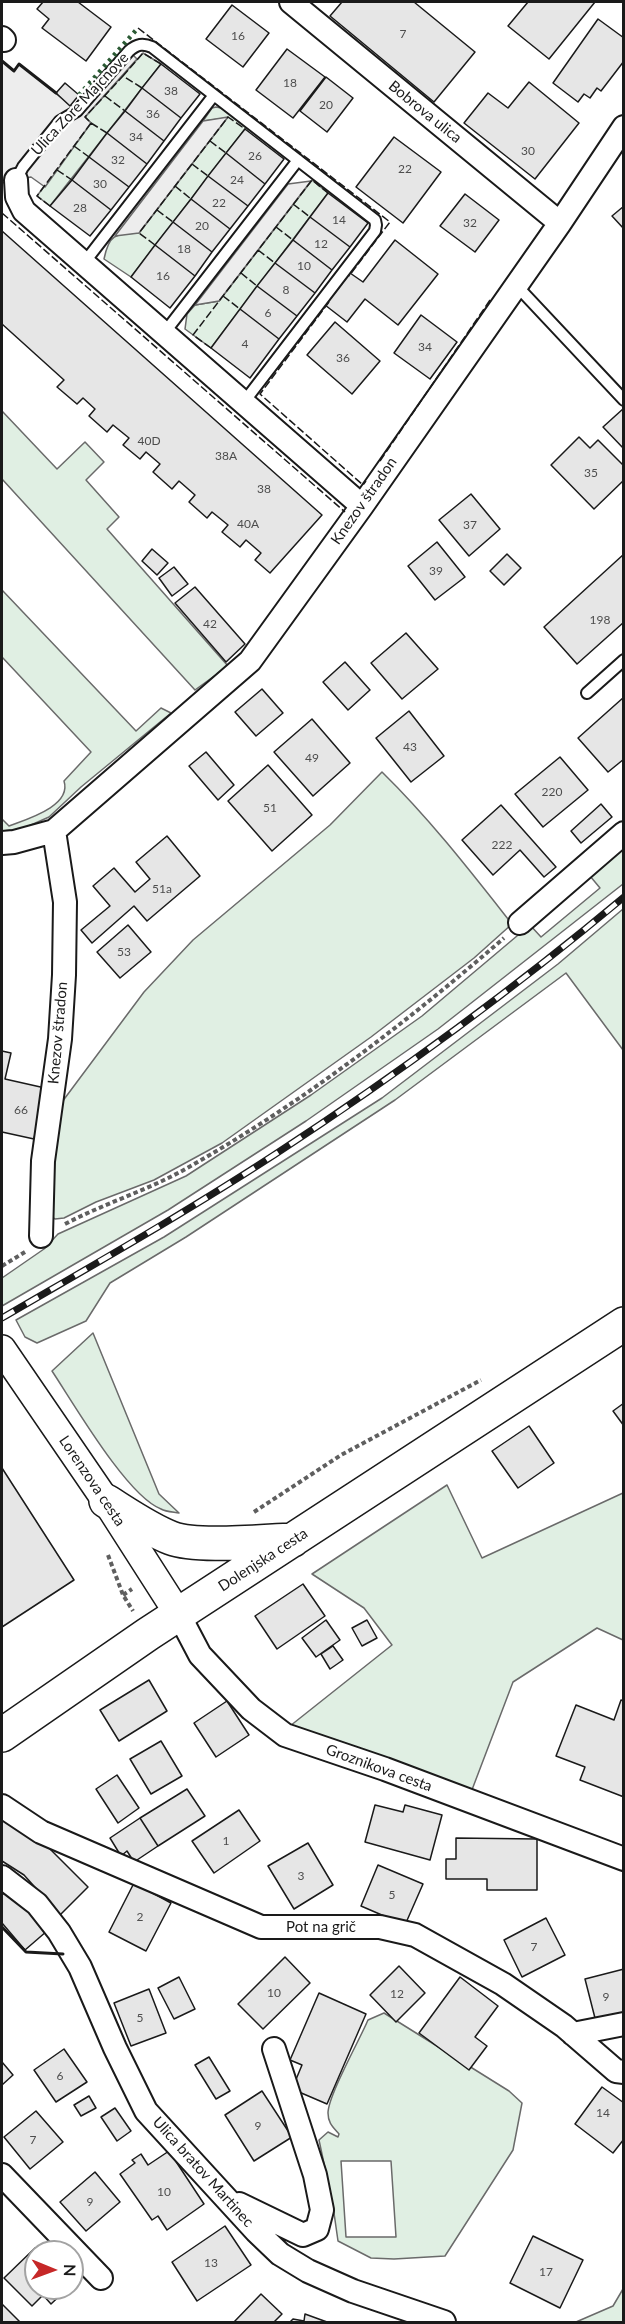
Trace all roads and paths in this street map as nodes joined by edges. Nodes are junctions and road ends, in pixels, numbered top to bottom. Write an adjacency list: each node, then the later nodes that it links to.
1 (291, 2): 6 (street, Bobrova ulica)
2 (214, 95): 4 (lane, Ulica Zore Majcnove); 5 (lane, Ulica Zore Majcnove); 7 (lane)
3 (624, 127): 6 (street, Knezov štradon)
4 (298, 160): 9 (lane); 11 (lane, Ulica Zore Majcnove)
5 (16, 180): 7 (street, Ulica Zore Majcnove)
6 (560, 223): 8 (street, Knezov štradon)
7 (84, 262): 9 (street, Ulica Zore Majcnove)
8 (516, 285): 10 (lane); 12 (street, Knezov štradon)
9 (165, 332): 11 (street, Ulica Zore Majcnove)
10 (624, 400)
11 (244, 402): 12 (street, Ulica Zore Majcnove)
12 (362, 506): 15 (street, Knezov štradon)
13 (624, 660): 14 (lane)
14 (586, 693)
15 (54, 831): 17 (street, Knezov štradon); 19 (street, Knezov štradon)
16 (624, 833): 18 (street)
17 (2, 843)
18 (520, 923): 19 (path)
19 (41, 1236)
20 (624, 1324): 22 (main road, Dolenjska cesta)
21 (2, 1349): 23 (street, Lorenzova cesta)
22 (527, 1387): 24 (path); 25 (main road, Dolenjska cesta)
23 (106, 1501): 25 (main road); 26 (street, Lorenzova cesta)
24 (248, 1516)
25 (293, 1540): 26 (main road, Dolenjska cesta)
26 (179, 1615): 27 (main road, Dolenjska cesta); 29 (street, Groznikova cesta)
27 (2, 1735)
28 (2, 1806): 32 (street, Pot na grič)
29 (624, 1859)
30 (2, 1877): 36 (street, Ulica bratov Martinec)
31 (624, 2024): 32 (street)
32 (573, 2034): 34 (street, Pot na grič)
33 (274, 2049): 36 (street)
34 (624, 2072)
35 (2, 2175): 37 (street)
36 (230, 2200): 38 (street, Ulica bratov Martinec)
37 (101, 2278)
38 (444, 2322)

